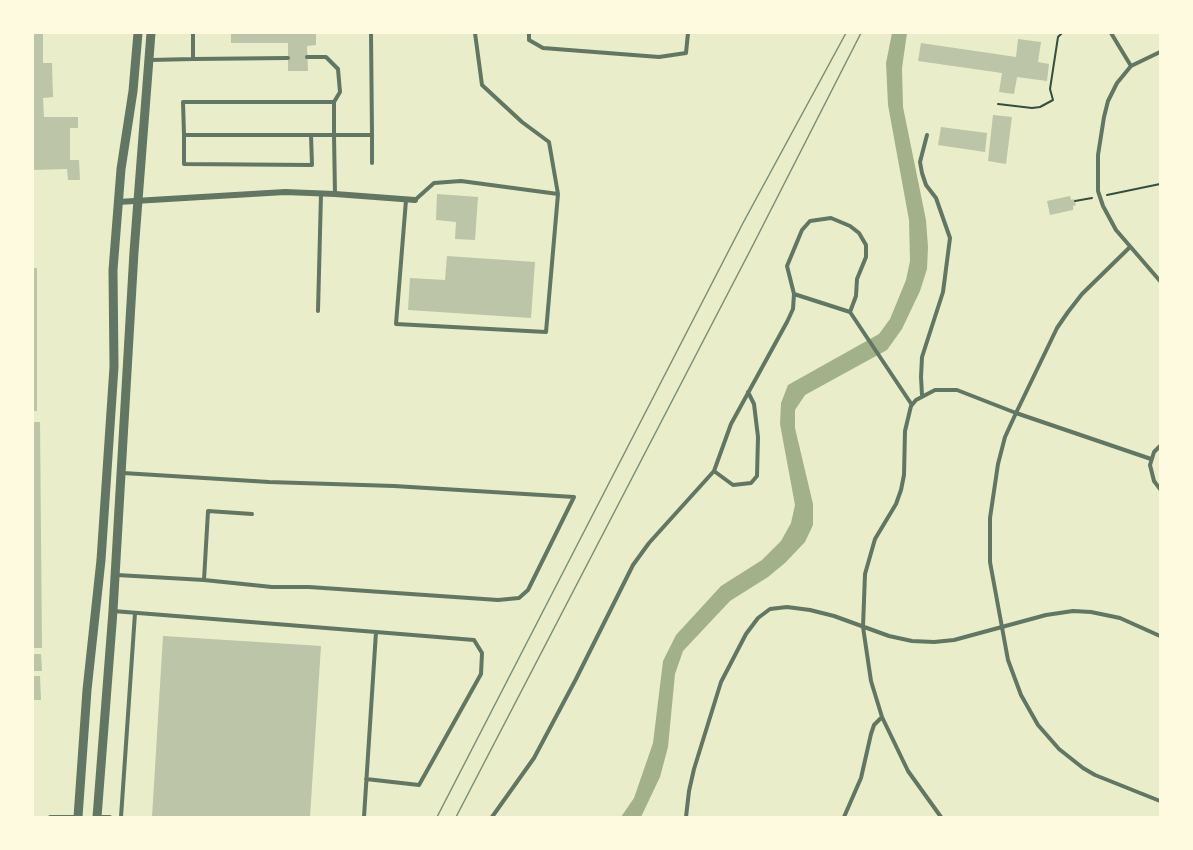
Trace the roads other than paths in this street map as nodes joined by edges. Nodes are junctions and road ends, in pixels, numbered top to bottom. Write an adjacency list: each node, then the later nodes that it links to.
1 (138, 33): 28 (street)
2 (151, 33): 13 (street)
3 (193, 33): 12 (lane)
4 (371, 33): 19 (lane)
5 (475, 33): 24 (lane)
6 (529, 33): 7 (lane)
7 (688, 33)
8 (1111, 33): 14 (lane)
9 (1160, 52): 14 (lane)
10 (308, 57): 15 (lane)
11 (288, 58): 12 (lane)
12 (193, 59): 13 (lane)
13 (149, 60): 27 (street)
14 (1131, 66): 29 (lane)
15 (334, 102): 16 (lane); 18 (lane)
16 (184, 135): 17 (lane); 17 (lane)
17 (311, 135): 18 (lane)
18 (334, 135): 19 (lane); 23 (lane)
19 (372, 135): 21 (lane)
20 (927, 135): 35 (lane)
21 (372, 163)
22 (321, 193): 23 (street); 27 (street); 32 (lane)
23 (335, 194): 25 (street)
24 (558, 194): 25 (lane); 26 (lane)
25 (406, 199): 26 (street)
26 (415, 200)
27 (139, 201): 28 (street); 41 (street)
28 (118, 202): 56 (street)
29 (1130, 248): 30 (lane); 37 (lane)
30 (1160, 281)
31 (794, 294): 33 (lane); 33 (lane); 34 (lane)
32 (318, 311)
33 (850, 312): 36 (lane)
34 (748, 391): 40 (lane); 40 (lane)
35 (922, 395): 36 (lane); 37 (lane)
36 (912, 405): 48 (lane)
37 (1016, 413): 39 (lane); 49 (lane)
38 (1160, 446): 39 (lane)
39 (1151, 459): 42 (lane)
40 (714, 471): 61 (lane)
41 (119, 473): 44 (street); 45 (lane)
42 (1160, 489)
43 (252, 514): 45 (lane)
44 (114, 574): 45 (lane); 46 (street)
45 (204, 580)
46 (112, 611): 47 (lane); 57 (street)
47 (135, 613): 50 (lane); 59 (lane)
48 (863, 627): 49 (lane); 52 (lane); 62 (lane)
49 (1001, 628): 51 (lane); 54 (lane)
50 (376, 632): 53 (lane); 53 (lane)
51 (1160, 636)
52 (882, 717): 63 (lane); 64 (lane)
53 (366, 780): 60 (lane)
54 (1160, 801)
55 (50, 817): 56 (lane)
56 (78, 817): 57 (street)
57 (97, 817): 58 (lane)
58 (110, 817)
59 (121, 817)
60 (364, 817)
61 (492, 817)
62 (686, 817)
63 (844, 817)
64 (941, 817)

